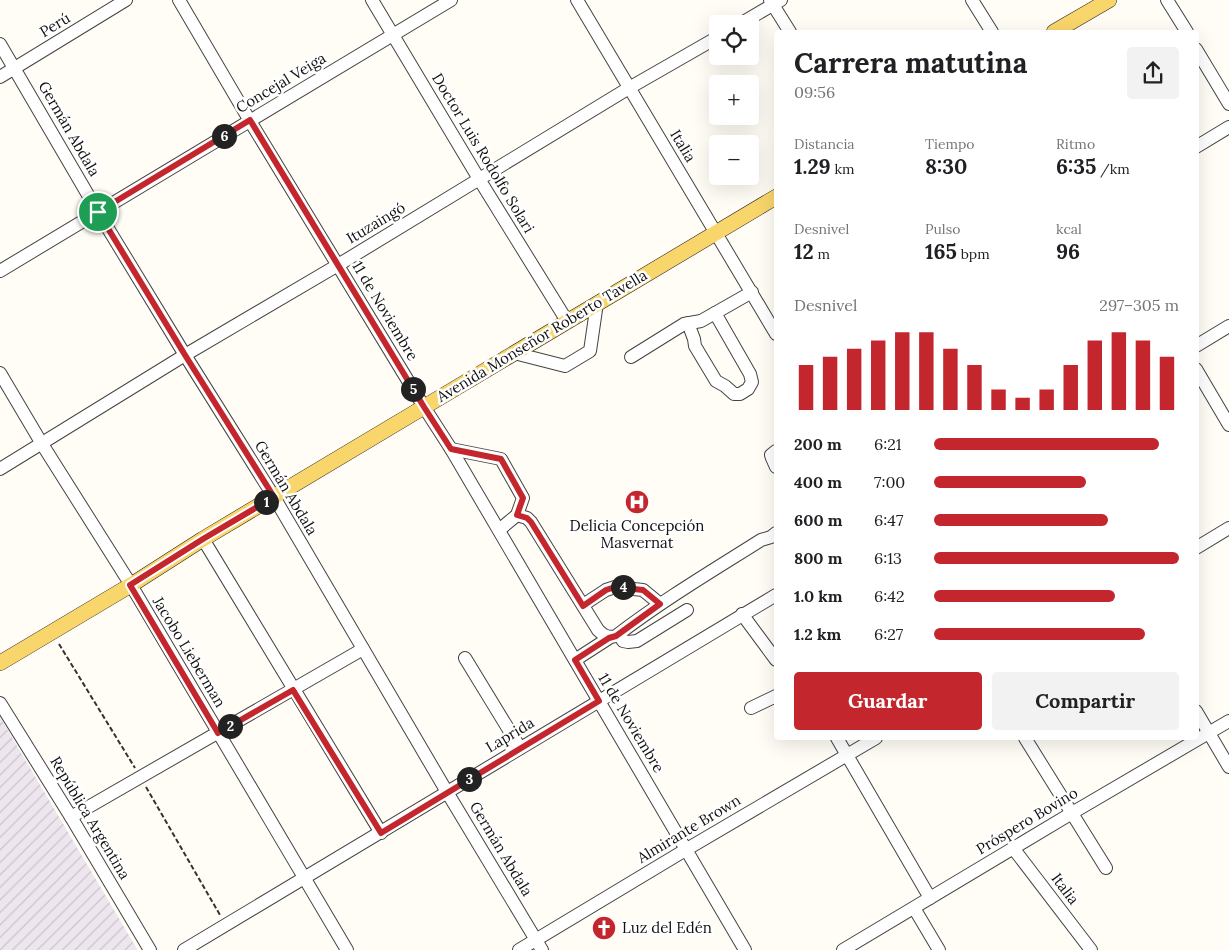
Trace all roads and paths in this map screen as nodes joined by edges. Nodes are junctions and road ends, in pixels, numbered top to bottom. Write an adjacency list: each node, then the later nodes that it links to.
1 (126, 0): 19 (street, Perú)
2 (179, 0): 23 (street, 11 de Noviembre)
3 (372, 0): 15 (street, Doctor Luis Rodolfo Solari)
4 (451, 0): 15 (street, Concejal Veiga)
5 (577, 0): 21 (street, Italia)
6 (972, 0): 12 (street)
7 (1109, 0): 13 (main road)
8 (1167, 0): 14 (street)
9 (775, 1): 10 (street); 11 (street)
10 (754, 15)
11 (789, 30)
12 (991, 30)
13 (1057, 30)
14 (1185, 30)
15 (393, 35): 23 (street, Concejal Veiga); 26 (street, Doctor Luis Rodolfo Solari)
16 (709, 42): 21 (street, Ituzaingó)
17 (0, 44): 19 (street, Germán Abdala)
18 (1199, 54): 22 (street)
19 (15, 68): 20 (street, Perú); 28 (street, Germán Abdala)
20 (0, 77)
21 (630, 88): 26 (street, Ituzaingó); 29 (street, Italia)
22 (1229, 104)
23 (250, 120): 28 (street, Concejal Veiga); 30 (street, 11 de Noviembre)
24 (1229, 127): 25 (street)
25 (1199, 145)
26 (479, 179): 30 (street, Ituzaingó); 35 (street, Doctor Luis Rodolfo Solari)
27 (774, 197): 29 (main road, Avenida Monseñor Roberto Tavella)
28 (98, 212): 31 (street, Concejal Veiga); 41 (street, Germán Abdala)
29 (716, 232): 32 (street, Italia); 33 (main road, Avenida Monseñor Roberto Tavella)
30 (338, 265): 41 (street, Ituzaingó); 45 (street, 11 de Noviembre)
31 (0, 271)
32 (752, 292): 34 (street); 38 (street, Italia)
33 (597, 303): 35 (main road, Avenida Monseñor Roberto Tavella); 40 (street)
34 (715, 313): 36 (street); 36 (street)
35 (567, 321): 40 (main road, Avenida Monseñor Roberto Tavella)
36 (688, 323): 42 (street)
37 (1229, 326): 39 (street)
38 (774, 330)
39 (1199, 344)
40 (514, 353): 45 (main road, Avenida Monseñor Roberto Tavella)
41 (185, 355): 47 (street, Ituzaingó); 50 (street, Germán Abdala)
42 (631, 357)
43 (0, 373): 47 (street, Jacobo Lieberman)
44 (1199, 374): 46 (street)
45 (424, 407): 48 (street, 11 de Noviembre); 50 (main road, Avenida Monseñor Roberto Tavella)
46 (1229, 425)
47 (42, 444): 49 (street, Ituzaingó); 57 (street, Jacobo Lieberman)
48 (451, 449): 51 (street); 53 (street, 11 de Noviembre)
49 (0, 469)
50 (274, 497): 55 (main road, Avenida Monseñor Roberto Tavella); 64 (street, Germán Abdala)
51 (517, 515): 53 (street); 60 (street)
52 (1229, 528): 56 (street)
53 (499, 530): 67 (street, 11 de Noviembre)
54 (774, 535): 59 (street)
55 (203, 539): 57 (main road, Avenida Monseñor Roberto Tavella); 69 (street)
56 (1199, 546)
57 (130, 585): 68 (main road, Avenida Monseñor Roberto Tavella); 76 (street, Jacobo Lieberman)
58 (774, 595): 62 (street, Laprida)
59 (660, 604): 60 (street); 63 (street)
60 (583, 606): 63 (street)
61 (687, 610): 63 (street)
62 (742, 614): 65 (street); 71 (street, Laprida)
63 (614, 636): 67 (street)
64 (363, 649): 69 (street); 86 (street, Germán Abdala)
65 (774, 657)
66 (465, 658): 83 (street)
67 (575, 660): 71 (street, 11 de Noviembre)
68 (0, 663)
69 (293, 690): 76 (street); 89 (street)
70 (774, 697): 73 (street)
71 (599, 701): 83 (street, Laprida); 91 (street, 11 de Noviembre)
72 (0, 703): 88 (street, República Argentina)
73 (751, 708)
74 (1199, 716): 77 (street)
75 (1229, 721): 77 (street, Próspero Bovino)
76 (218, 733): 88 (street); 93 (street, Jacobo Lieberman)
77 (1209, 733): 78 (street, Próspero Bovino); 85 (street)
78 (1199, 739)
79 (838, 740): 84 (street)
80 (873, 740): 84 (street, Almirante Brown)
81 (1026, 740): 87 (street)
82 (1197, 740): 87 (street, Próspero Bovino)
83 (520, 748): 86 (street, Laprida)
84 (847, 755): 91 (street, Almirante Brown); 94 (street)
85 (1229, 767)
86 (447, 792): 89 (street, Laprida); 96 (street, Germán Abdala)
87 (1072, 813): 90 (street, Próspero Bovino); 92 (street)
88 (71, 817): 97 (street, República Argentina)
89 (381, 833): 93 (street, Laprida)
90 (1013, 848): 94 (street, Próspero Bovino); 104 (street, Italia)
91 (687, 849): 96 (street, Almirante Brown); 101 (street, 11 de Noviembre)
92 (1106, 868)
93 (304, 879): 98 (street, Laprida); 99 (street, Jacobo Lieberman)
94 (930, 898): 95 (street, Próspero Bovino)
95 (914, 908): 102 (street, Próspero Bovino); 103 (street)
96 (539, 945): 100 (street, Almirante Brown)
97 (150, 950)
98 (184, 950)
99 (347, 950)
100 (519, 950)
101 (745, 950)
102 (843, 950)
103 (939, 950)
104 (1091, 950)

